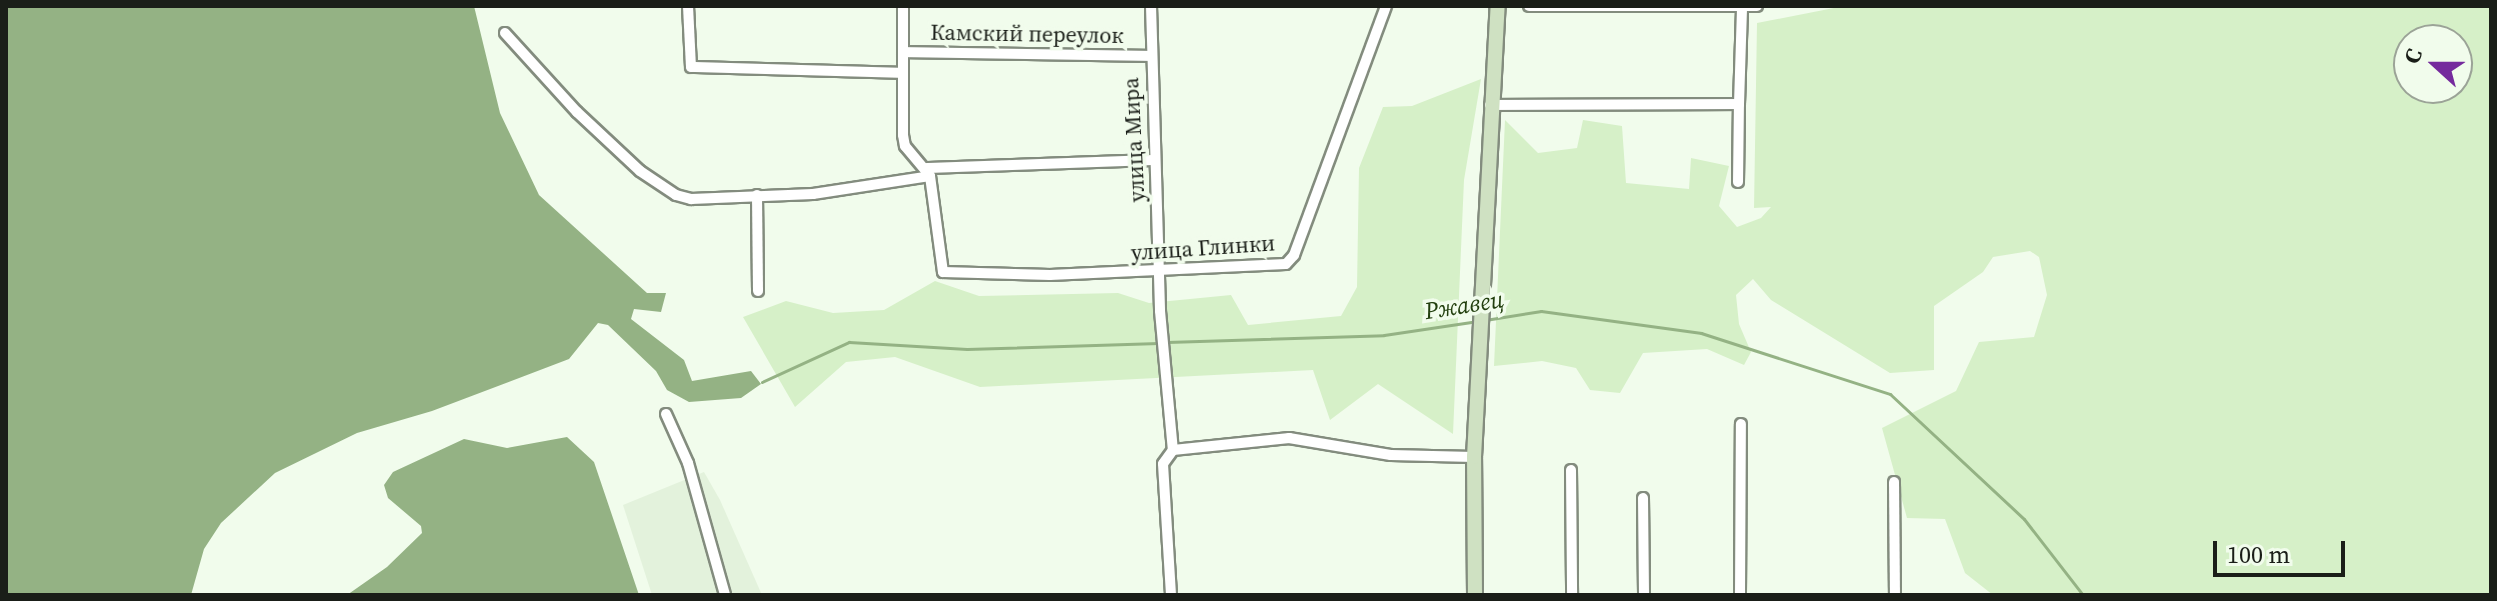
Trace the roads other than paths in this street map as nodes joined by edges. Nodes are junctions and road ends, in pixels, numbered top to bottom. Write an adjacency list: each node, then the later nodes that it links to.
1 (688, 6): 13 (street)
2 (903, 6): 11 (street)
3 (1151, 6): 12 (street, улица Мира)
4 (1386, 6): 20 (street, улица Глинки)
5 (1498, 6): 15 (street)
6 (1529, 6): 8 (street)
7 (1757, 6): 9 (street)
8 (1684, 7): 9 (street)
9 (1742, 7): 14 (street)
10 (505, 33): 19 (street)
11 (903, 52): 12 (street, Камский переулок); 13 (street)
12 (1150, 56): 16 (street, улица Мира)
13 (902, 73): 17 (street)
14 (1739, 104): 15 (street); 18 (street)
15 (1490, 105): 25 (street)
16 (1155, 160): 17 (street); 20 (street, улица Мира)
17 (928, 172): 19 (street); 20 (street, улица Глинки)
18 (1738, 182)
19 (757, 195): 21 (street)
20 (1159, 273): 24 (street, улица Мира)
21 (758, 291)
22 (666, 414): 29 (street)
23 (1741, 424): 34 (street)
24 (1173, 450): 25 (street); 30 (street, улица Мира)
25 (1474, 457): 31 (street)
26 (1571, 470): 32 (street)
27 (1894, 482): 35 (street)
28 (1643, 498): 33 (street)
29 (725, 595)
30 (1171, 595)
31 (1475, 595)
32 (1572, 595)
33 (1644, 595)
34 (1740, 595)
35 (1895, 595)

